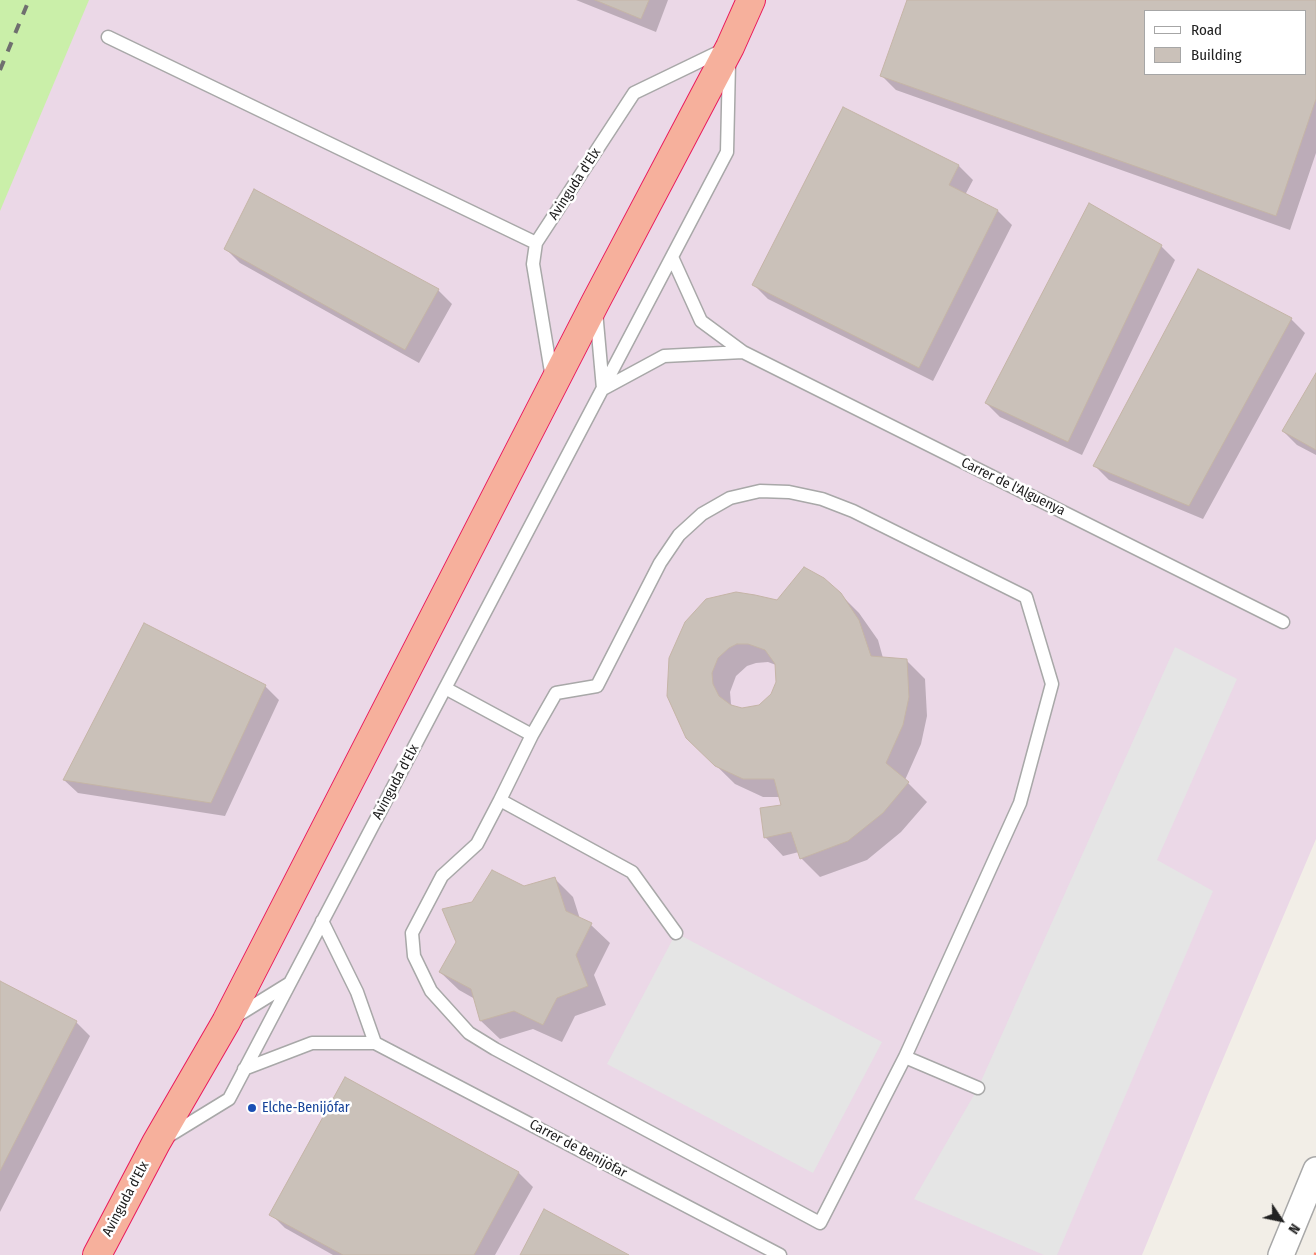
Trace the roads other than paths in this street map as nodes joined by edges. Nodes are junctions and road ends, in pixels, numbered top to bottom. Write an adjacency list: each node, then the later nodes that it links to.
1 (751, 0): 3 (highway, Avinguda d'Elx)
2 (108, 37): 4 (lane)
3 (730, 47): 4 (lane, Avinguda d'Elx); 5 (lane, Avinguda d'Elx); 6 (highway, Avinguda d'Elx)
4 (536, 243): 8 (lane, Avinguda d'Elx)
5 (672, 256): 7 (lane, Carrer de l'Alguenya); 9 (lane, Avinguda d'Elx)
6 (595, 303): 8 (highway, Avinguda d'Elx); 9 (lane)
7 (743, 352): 9 (lane); 10 (lane, Carrer de l'Alguenya)
8 (554, 385): 17 (highway, Avinguda d'Elx)
9 (603, 389): 11 (lane, Avinguda d'Elx)
10 (1283, 622)
11 (445, 688): 12 (lane); 14 (lane, Avinguda d'Elx)
12 (532, 734): 13 (lane); 19 (lane)
13 (500, 800): 15 (lane); 19 (lane)
14 (322, 921): 16 (lane, Avinguda d'Elx); 18 (lane)
15 (676, 933)
16 (290, 982): 17 (lane); 20 (lane, Avinguda d'Elx)
17 (226, 1022): 22 (highway, Avinguda d'Elx)
18 (375, 1043): 20 (lane, Carrer de Benijòfar); 25 (lane, Carrer de Benijòfar)
19 (905, 1056): 21 (lane)
20 (244, 1069): 22 (lane, Avinguda d'Elx)
21 (978, 1088)
22 (156, 1143): 24 (highway, Avinguda d'Elx)
23 (1316, 1170): 26 (street)
24 (96, 1255)
25 (780, 1255)
26 (1281, 1255)

